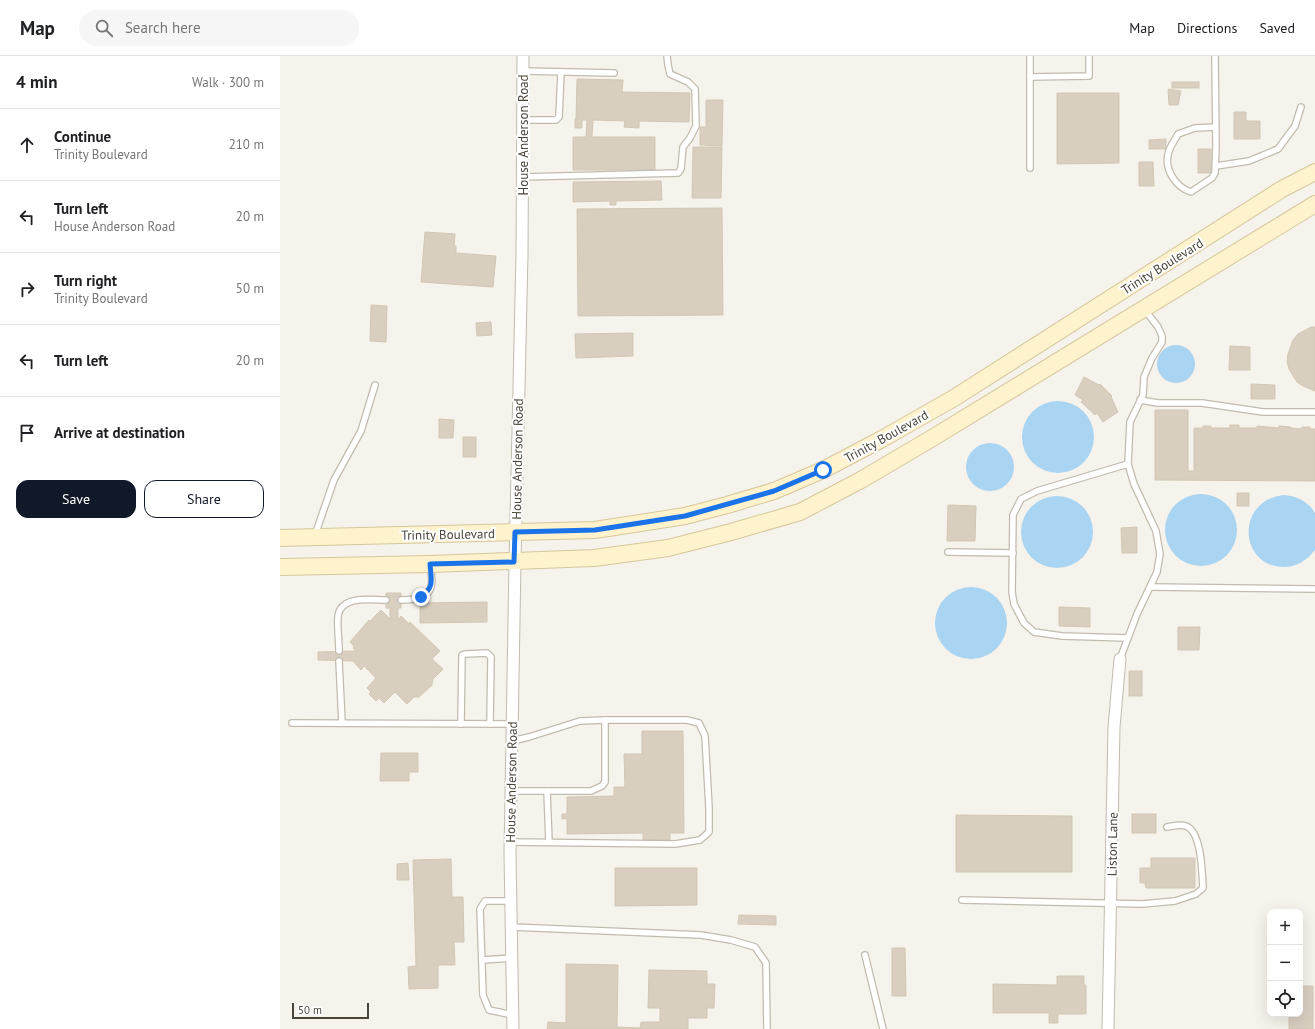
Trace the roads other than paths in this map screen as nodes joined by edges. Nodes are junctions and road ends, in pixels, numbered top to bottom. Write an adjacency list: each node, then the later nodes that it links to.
1 (523, 56): 6 (street, House Anderson Road)
2 (667, 56): 16 (lane)
3 (1030, 56): 9 (lane)
4 (1089, 56): 9 (lane)
5 (1215, 56): 12 (lane)
6 (523, 71): 7 (lane); 11 (street, House Anderson Road)
7 (561, 72): 8 (lane); 11 (lane)
8 (614, 73)
9 (1030, 77): 14 (lane)
10 (1301, 107): 13 (lane)
11 (523, 120): 16 (street, House Anderson Road)
12 (1215, 127): 13 (lane); 13 (lane)
13 (1216, 166)
14 (1030, 168)
15 (1315, 172): 18 (main road, Trinity Boulevard)
16 (522, 177): 24 (street, House Anderson Road)
17 (1315, 204): 19 (main road, Trinity Boulevard)
18 (1130, 286): 19 (main road); 24 (main road, Trinity Boulevard)
19 (1144, 308): 21 (lane); 29 (main road, Trinity Boulevard)
20 (375, 385): 25 (lane)
21 (1140, 400): 22 (lane); 23 (lane)
22 (1315, 412)
23 (1128, 464): 28 (lane); 32 (lane)
24 (515, 532): 25 (main road, Trinity Boulevard); 29 (street, House Anderson Road)
25 (314, 537): 26 (main road, Trinity Boulevard)
26 (280, 538)
27 (948, 552): 28 (lane)
28 (1013, 553): 36 (lane)
29 (514, 562): 30 (main road, Trinity Boulevard); 45 (street, House Anderson Road)
30 (430, 564): 31 (main road, Trinity Boulevard); 35 (lane)
31 (280, 567)
32 (1151, 587): 33 (lane); 36 (lane)
33 (1315, 589)
34 (386, 600): 37 (lane)
35 (401, 600)
36 (1127, 638): 38 (lane)
37 (339, 651)
38 (1120, 659): 54 (street, Liston Lane)
39 (339, 661): 42 (lane)
40 (604, 720): 46 (lane); 48 (lane); 51 (lane)
41 (292, 723): 42 (lane)
42 (342, 724): 43 (lane)
43 (461, 724): 44 (lane); 44 (lane)
44 (490, 724): 45 (lane)
45 (512, 724): 46 (street, House Anderson Road)
46 (512, 741): 47 (street, House Anderson Road)
47 (511, 791): 48 (lane); 50 (street, House Anderson Road)
48 (547, 791): 51 (lane)
49 (1167, 827): 54 (lane)
50 (510, 842): 51 (lane); 53 (street, House Anderson Road)
51 (549, 842)
52 (962, 900): 54 (lane)
53 (511, 901): 55 (street, House Anderson Road); 58 (lane)
54 (1111, 902): 63 (street, Liston Lane)
55 (512, 927): 57 (street, House Anderson Road); 61 (lane)
56 (865, 955): 62 (lane)
57 (512, 958): 58 (lane); 59 (street, House Anderson Road)
58 (482, 960): 59 (lane)
59 (513, 1015): 60 (street, House Anderson Road)
60 (513, 1029)
61 (766, 1029)
62 (883, 1029)
63 (1108, 1029)

